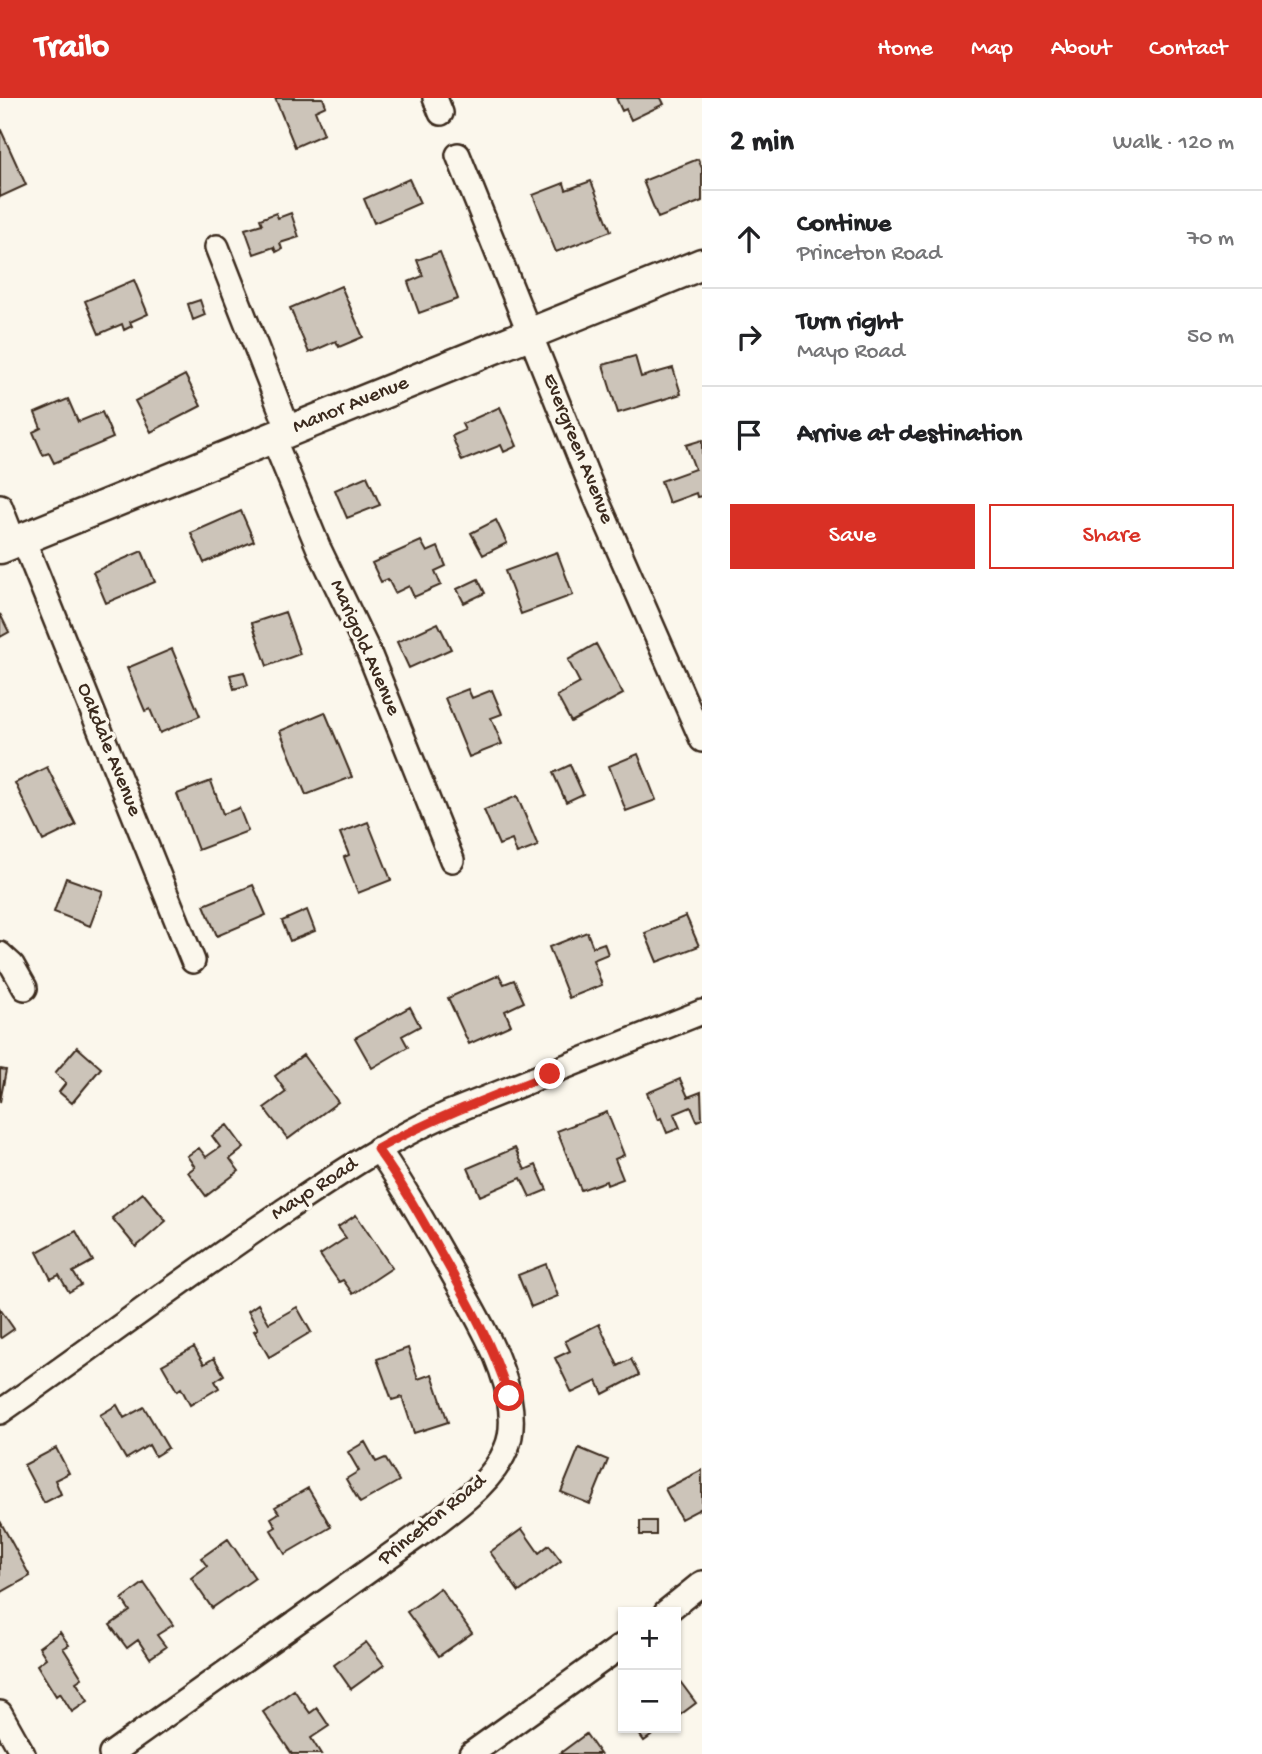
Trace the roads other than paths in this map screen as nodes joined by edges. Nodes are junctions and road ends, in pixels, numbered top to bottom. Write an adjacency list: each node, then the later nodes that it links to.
1 (458, 155): 4 (street, Evergreen Avenue)
2 (217, 247): 5 (street, Marigold Avenue)
3 (702, 264): 4 (street, Manor Avenue)
4 (530, 334): 5 (street, Manor Avenue); 8 (street, Evergreen Avenue)
5 (281, 435): 7 (street, Manor Avenue); 9 (street, Marigold Avenue)
6 (0, 506): 7 (street, Oakdale Avenue)
7 (12, 543): 11 (street, Oakdale Avenue)
8 (702, 740)
9 (452, 860)
10 (0, 954): 12 (street)
11 (193, 961)
12 (24, 988)
13 (702, 1012): 14 (street, Mayo Road)
14 (377, 1149): 15 (street, Mayo Road); 21 (street, Princeton Road)
15 (0, 1412)
16 (702, 1583): 17 (street)
17 (672, 1607)
18 (618, 1649): 22 (street)
19 (0, 1713): 20 (street)
20 (23, 1754)
21 (111, 1754)
22 (471, 1754)

